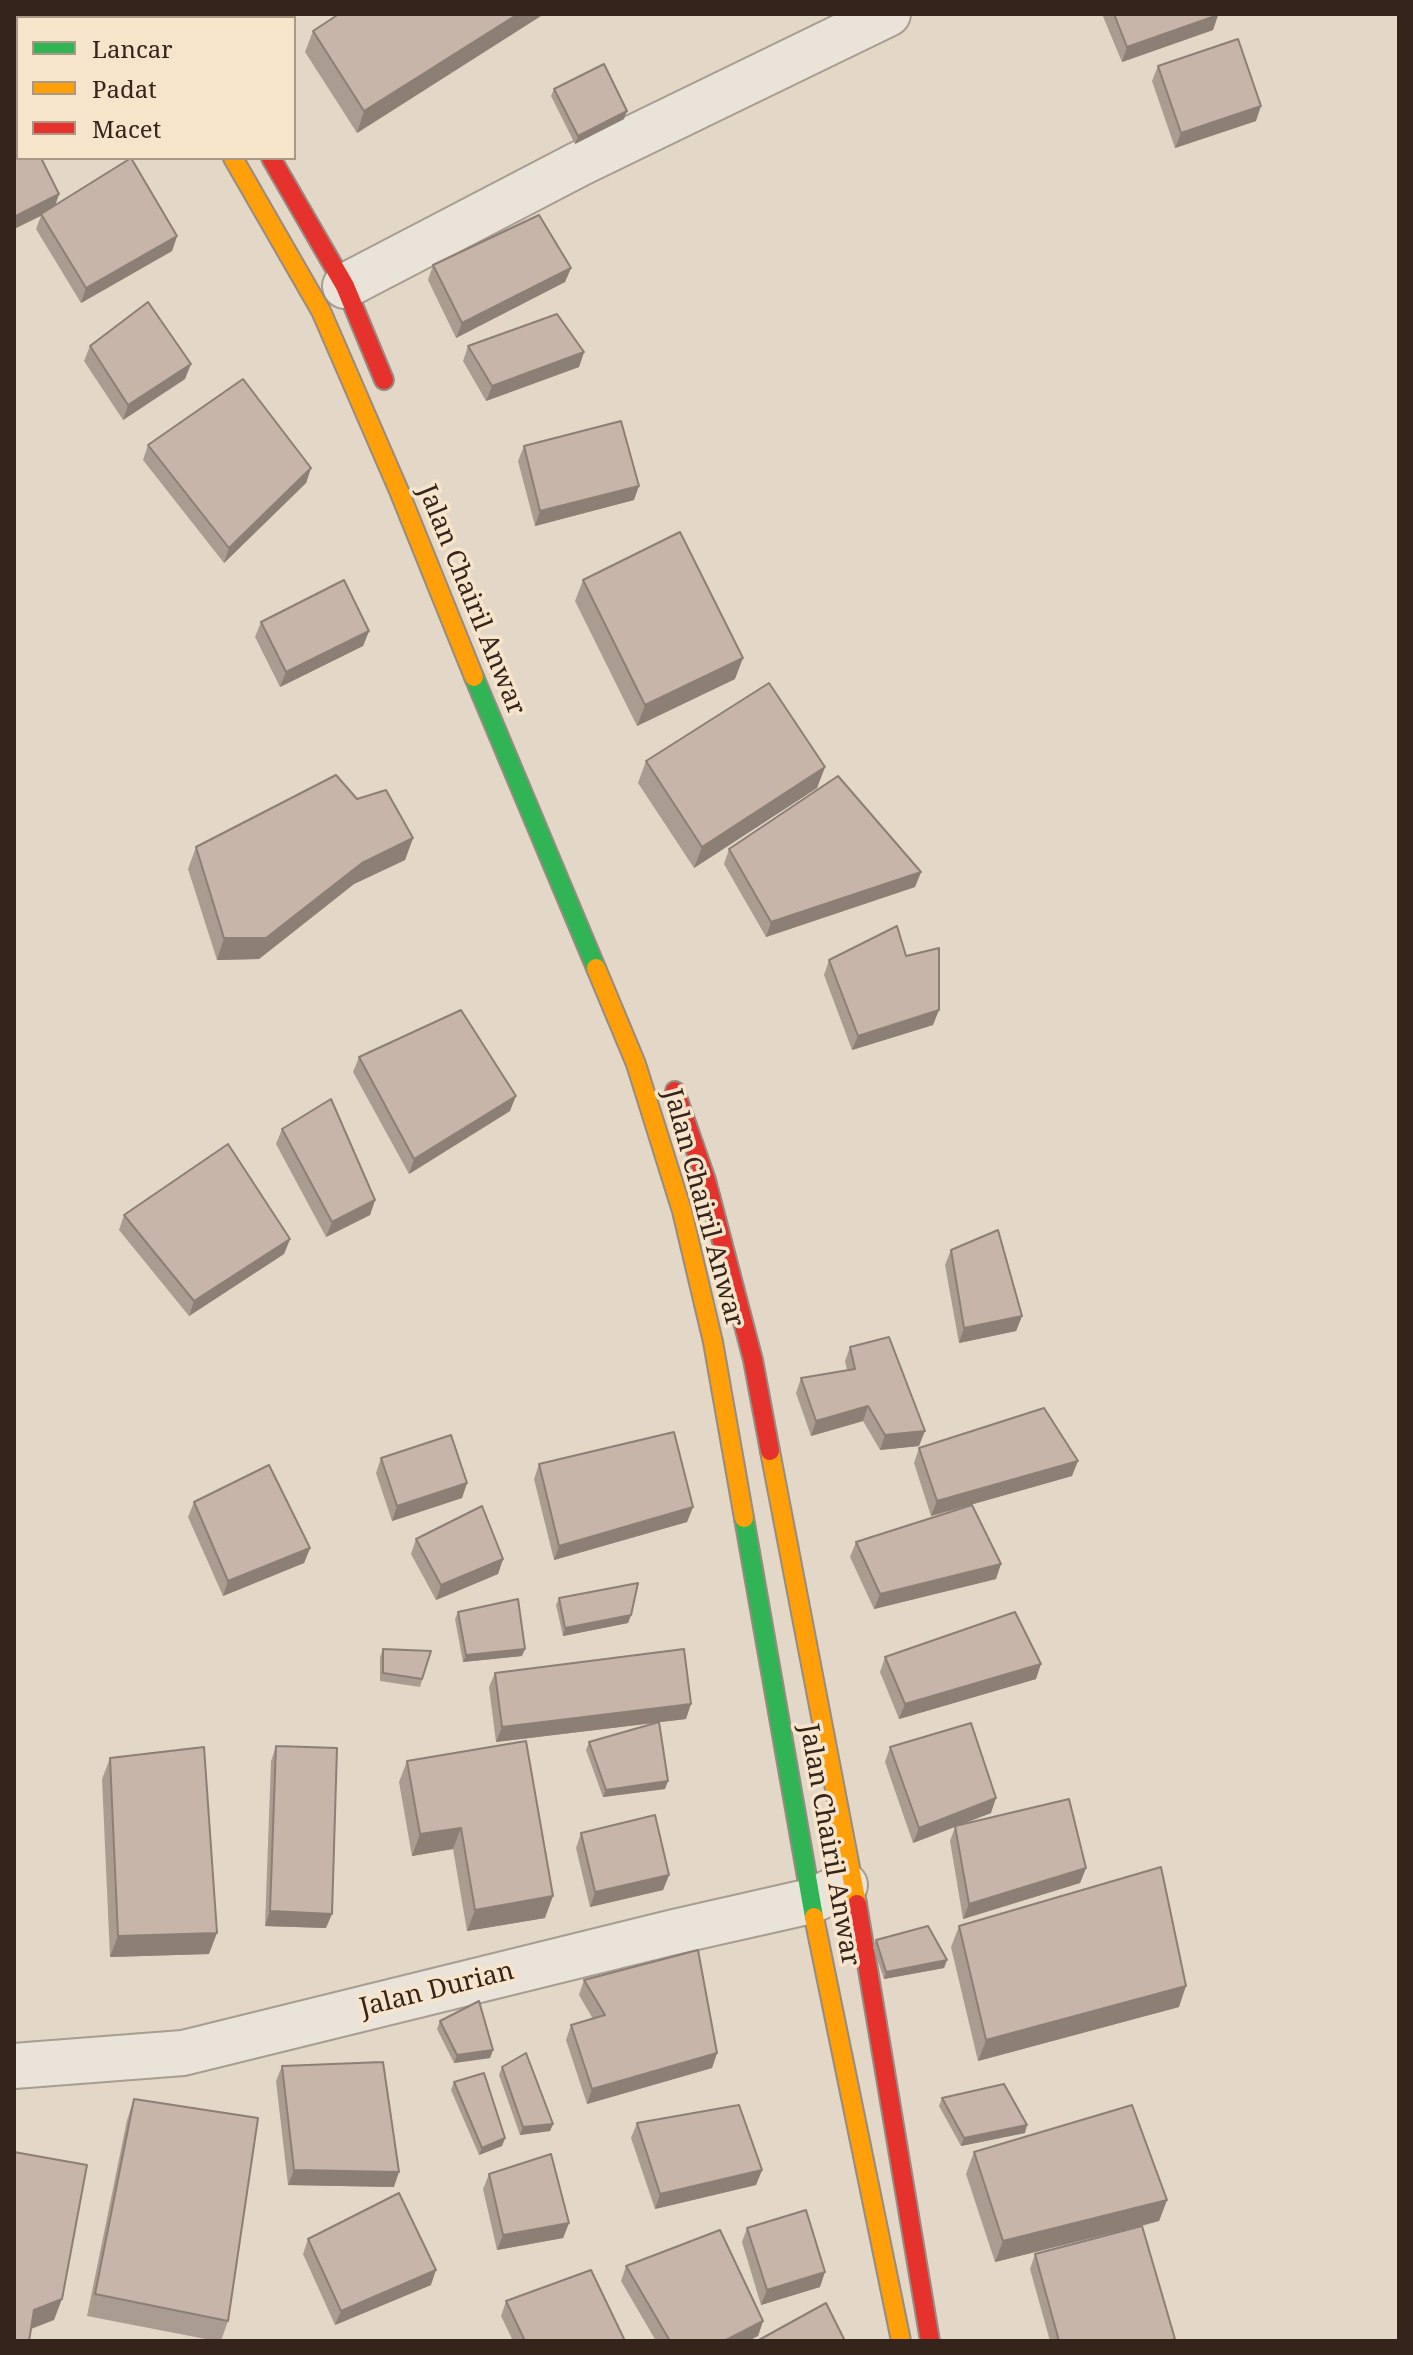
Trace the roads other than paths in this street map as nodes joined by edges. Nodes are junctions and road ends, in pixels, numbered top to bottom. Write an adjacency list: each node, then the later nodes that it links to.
1 (888, 14): 4 (street)
2 (234, 160): 8 (main road, Jalan Chairil Anwar)
3 (272, 160): 4 (main road)
4 (345, 286): 5 (main road)
5 (390, 396)
6 (671, 1079): 7 (main road, Jalan Chairil Anwar)
7 (853, 1881): 8 (street, Jalan Durian); 11 (main road, Jalan Chairil Anwar)
8 (811, 1901): 9 (street, Jalan Durian); 10 (main road, Jalan Chairil Anwar)
9 (14, 2066)
10 (901, 2341)
11 (930, 2341)

